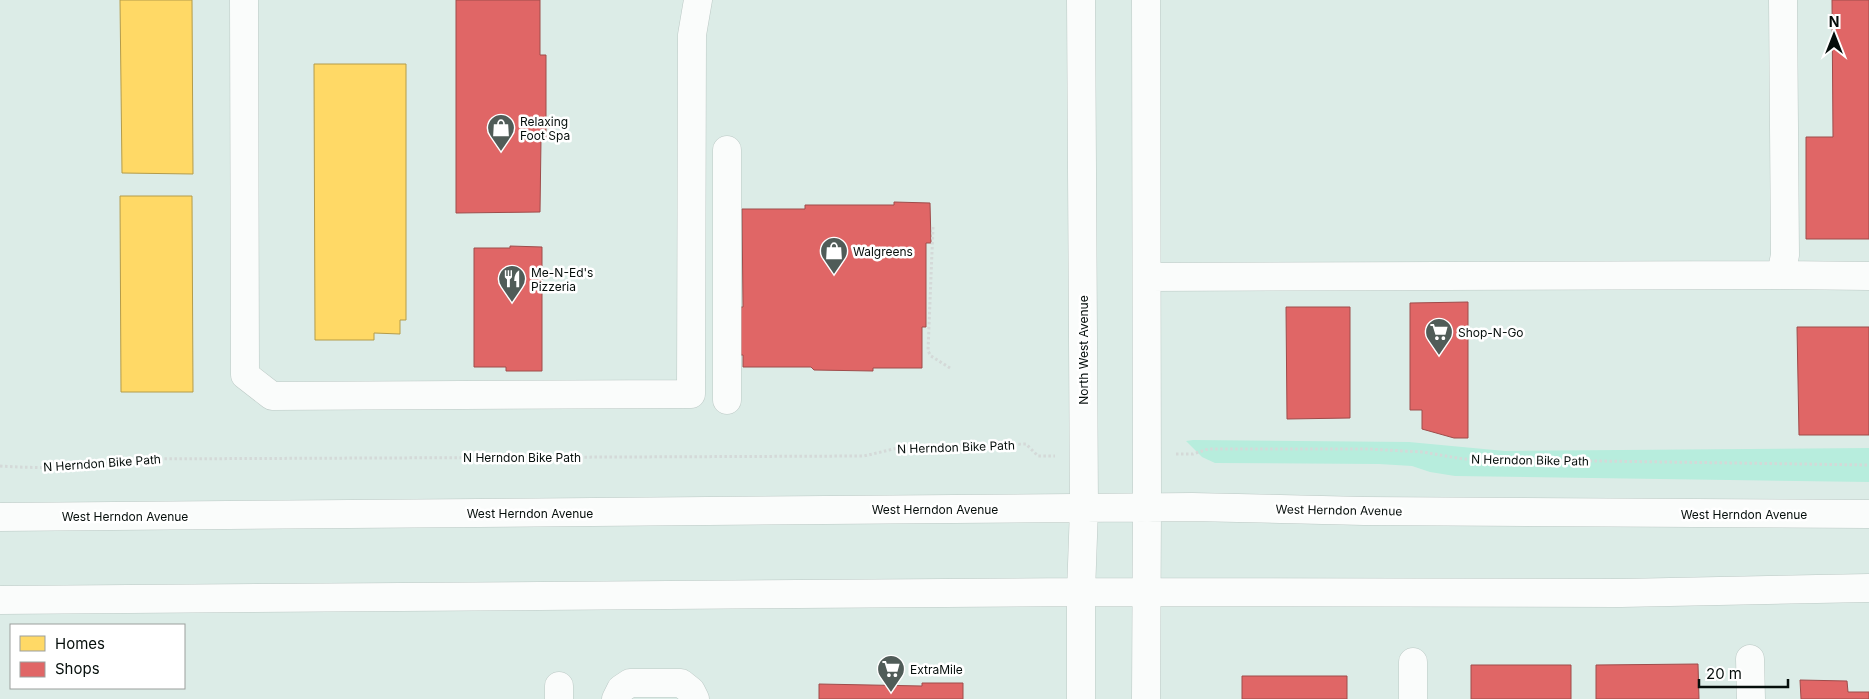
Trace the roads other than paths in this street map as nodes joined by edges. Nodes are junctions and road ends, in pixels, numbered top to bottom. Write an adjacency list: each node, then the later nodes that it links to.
1 (244, 0): 5 (main road)
2 (1081, 0): 12 (main road, North West Avenue)
3 (1146, 0): 9 (main road)
4 (1783, 0): 7 (main road)
5 (700, 1)
6 (727, 150): 10 (main road)
7 (1781, 275): 8 (main road); 9 (main road)
8 (1869, 276)
9 (1147, 277): 11 (main road)
10 (727, 400)
11 (1147, 508): 12 (main road, West Herndon Avenue); 13 (main road, West Herndon Avenue); 17 (main road)
12 (1084, 509): 14 (main road, West Herndon Avenue); 16 (main road, North West Avenue)
13 (1869, 514)
14 (0, 517)
15 (1869, 588): 17 (main road)
16 (1081, 592): 17 (main road); 18 (main road); 23 (main road, North West Avenue)
17 (1146, 592): 24 (main road)
18 (0, 600)
19 (1750, 659): 26 (main road)
20 (1413, 662): 25 (main road)
21 (616, 699): 22 (main road)
22 (695, 699)
23 (1081, 699)
24 (1146, 699)
25 (1413, 699)
26 (1751, 699)

